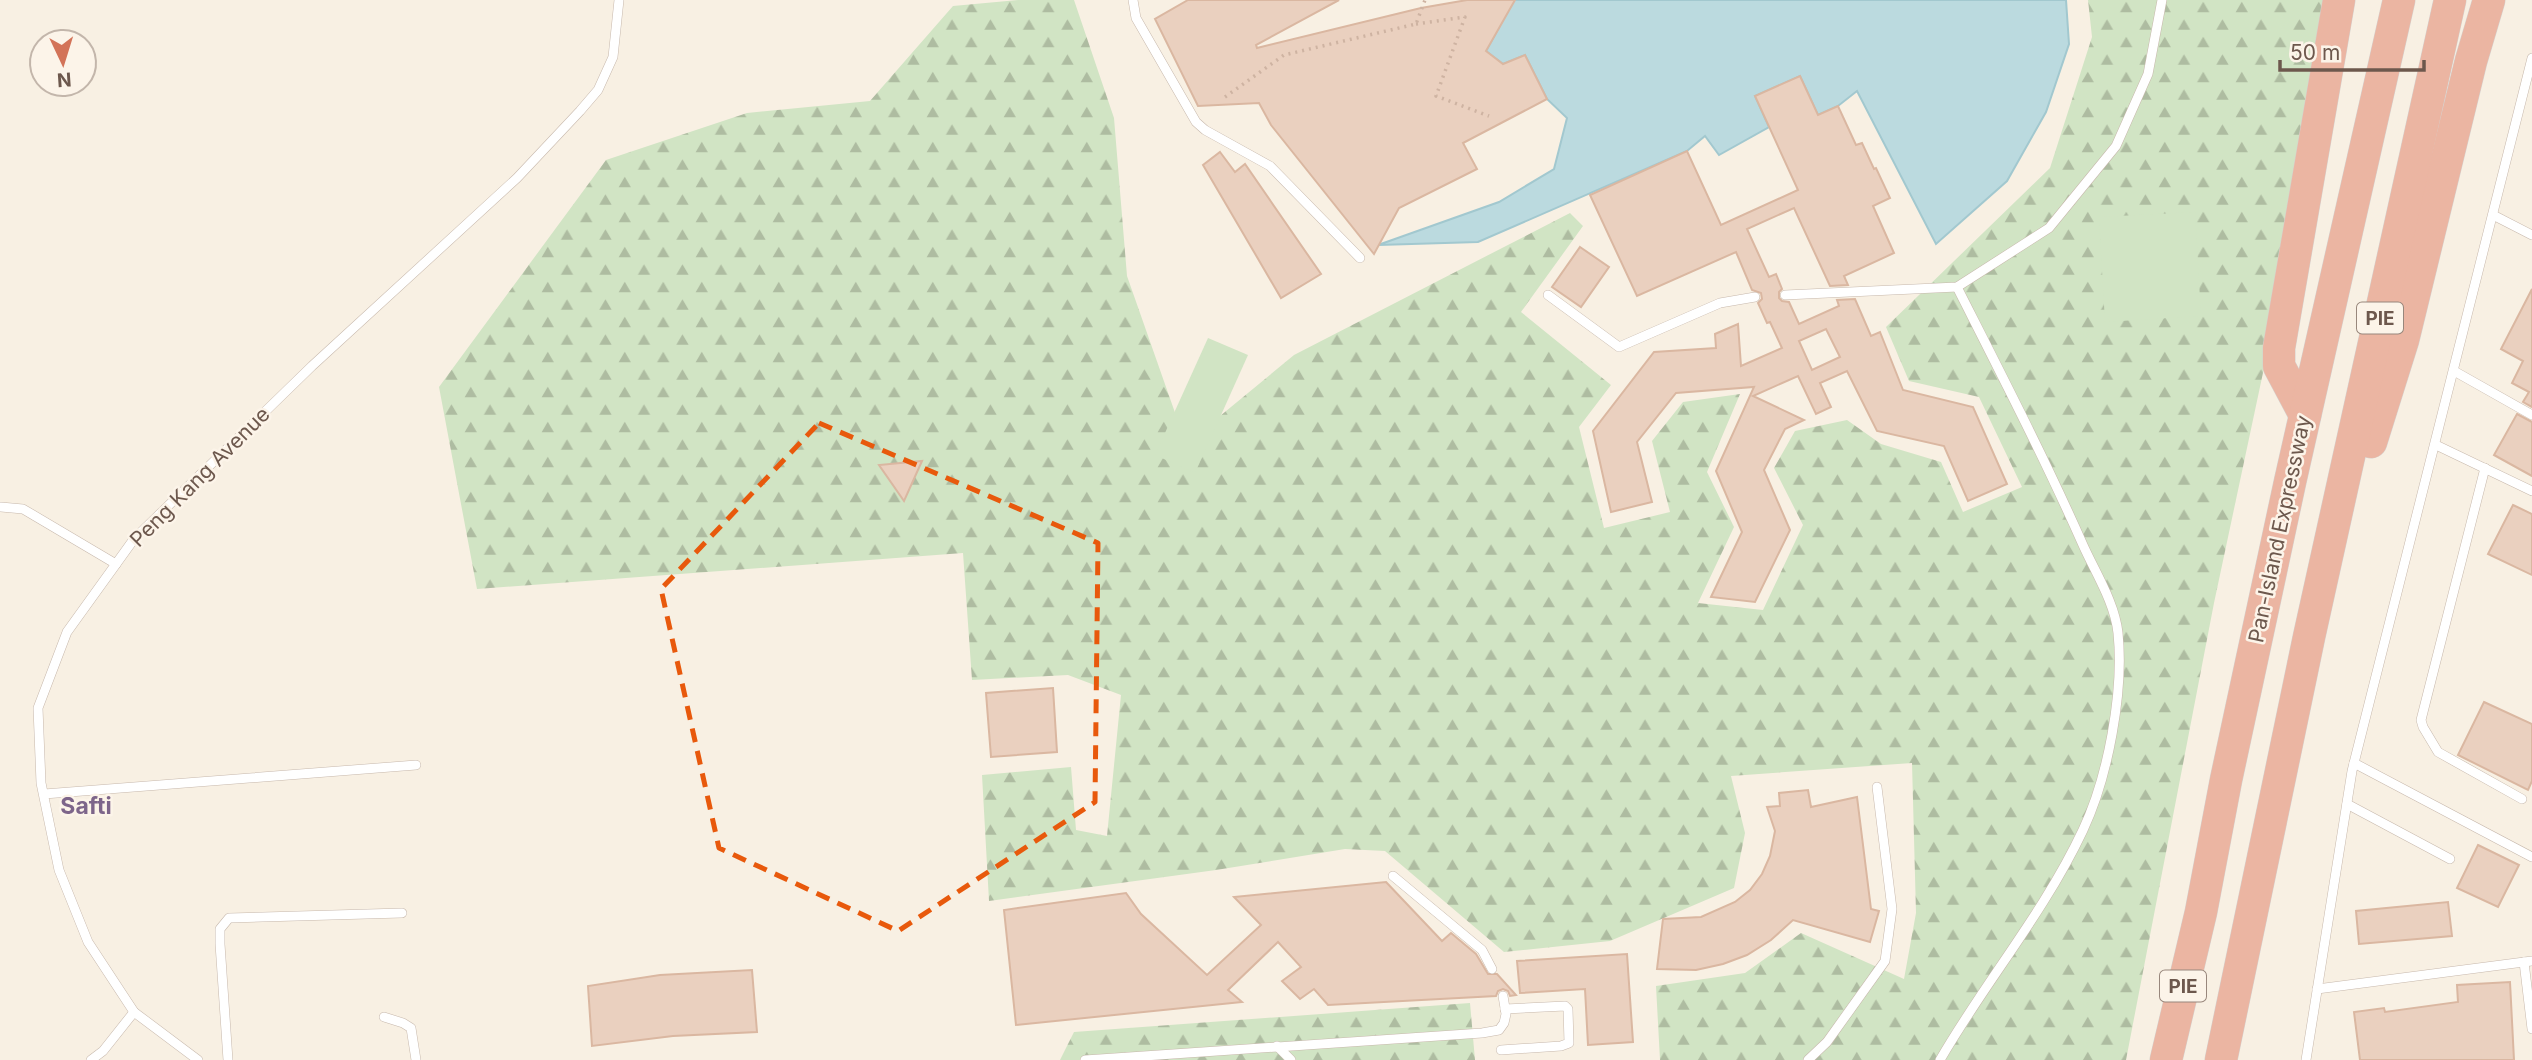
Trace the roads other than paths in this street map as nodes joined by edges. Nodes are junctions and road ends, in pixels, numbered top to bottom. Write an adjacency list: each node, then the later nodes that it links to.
1 (619, 0): 23 (lane, Peng Kang Avenue)
2 (1133, 0): 11 (lane)
3 (2162, 0): 12 (lane)
4 (2339, 0): 17 (highway)
5 (2399, 0): 17 (highway, Pan-Island Expressway / PIE)
6 (2450, 0): 24 (highway, PIE)
7 (2489, 0): 24 (highway)
8 (2532, 58): 9 (lane)
9 (2493, 215): 10 (lane); 16 (lane)
10 (2532, 235)
11 (1360, 258)
12 (1957, 287): 14 (lane); 52 (lane)
13 (1548, 295): 15 (lane)
14 (1786, 295)
15 (1755, 297)
16 (2454, 371): 18 (lane); 19 (lane)
17 (2305, 415): 53 (highway, Pan-Island Expressway / PIE)
18 (2532, 415)
19 (2435, 445): 20 (lane); 25 (lane)
20 (2485, 468): 21 (lane); 29 (lane)
21 (2532, 491)
22 (1, 507): 23 (lane)
23 (116, 564): 28 (lane, Peng Kang Avenue)
24 (2309, 637): 54 (highway, PIE)
25 (2354, 763): 30 (lane); 31 (lane)
26 (416, 765): 28 (lane)
27 (1877, 787): 51 (lane)
28 (44, 794): 40 (lane, Peng Kang Avenue)
29 (2522, 799)
30 (2347, 804): 32 (lane); 37 (lane)
31 (2532, 856)
32 (2450, 859)
33 (1393, 876): 36 (lane)
34 (402, 914): 47 (lane)
35 (2528, 961): 37 (lane); 42 (lane)
36 (1492, 969)
37 (2317, 989): 55 (lane)
38 (1503, 996): 39 (lane)
39 (1505, 1009): 43 (lane); 44 (lane)
40 (134, 1012): 45 (lane); 46 (lane, Peng Kang Avenue)
41 (384, 1017): 48 (lane)
42 (2532, 1029)
43 (1277, 1046): 49 (lane); 50 (lane)
44 (1502, 1050)
45 (91, 1060)
46 (198, 1060)
47 (229, 1060)
48 (416, 1060)
49 (1085, 1060)
50 (1291, 1060)
51 (1808, 1060)
52 (1940, 1060)
53 (2166, 1060)
54 (2221, 1060)
55 (2306, 1060)

